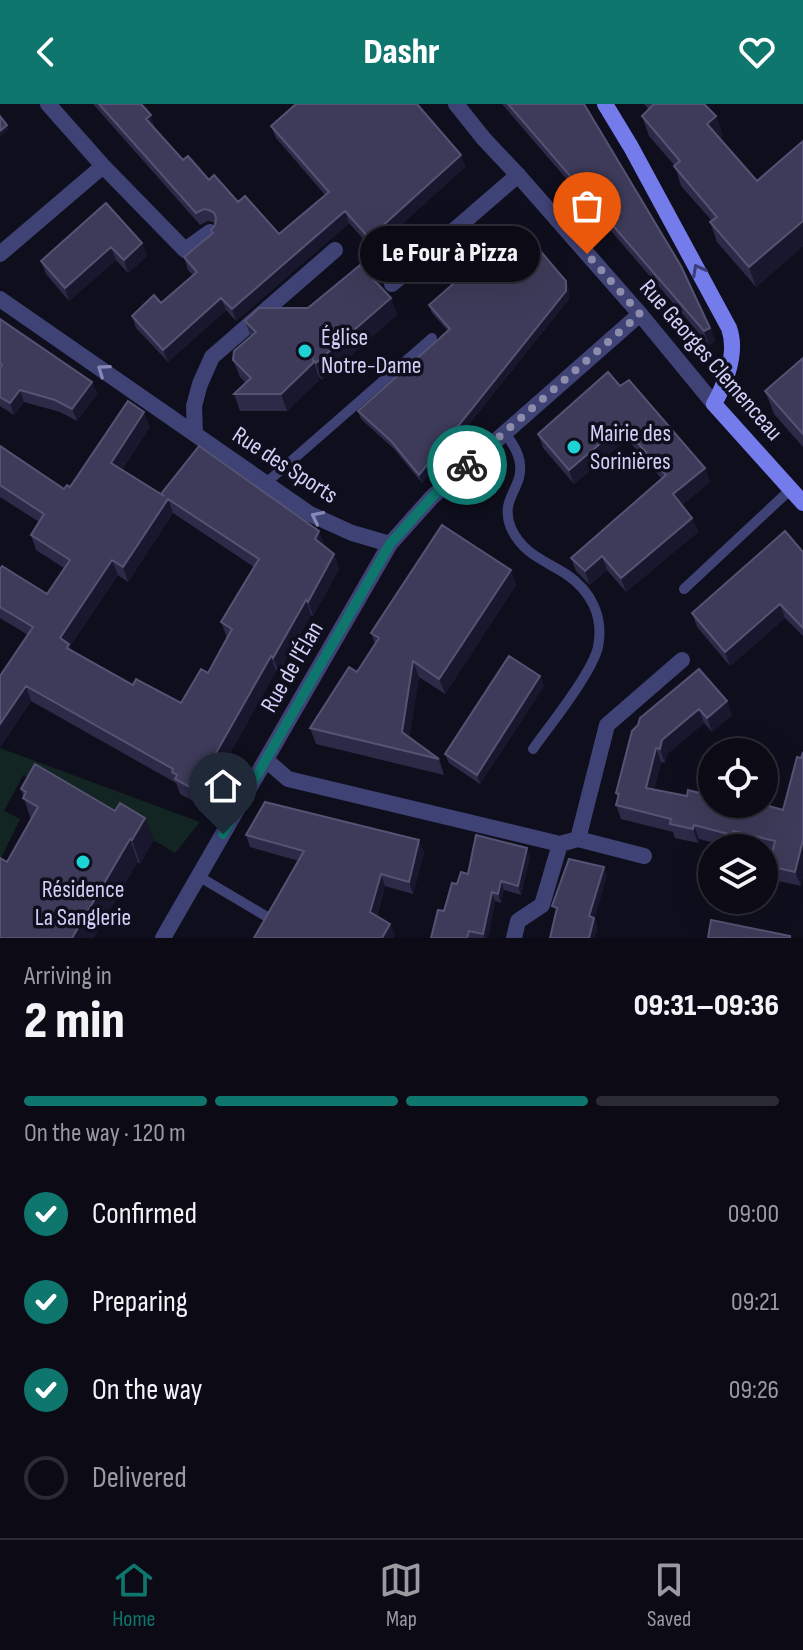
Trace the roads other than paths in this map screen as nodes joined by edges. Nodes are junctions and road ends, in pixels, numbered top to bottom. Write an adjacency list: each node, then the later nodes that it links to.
1 (48, 104): 4 (street)
2 (456, 104): 5 (street, Rue Georges Clemenceau)
3 (605, 104): 13 (main road, one-way to 3)
4 (103, 166): 6 (street); 8 (street)
5 (518, 175): 9 (street); 11 (street, Rue Georges Clemenceau)
6 (210, 232)
7 (335, 250): 15 (street)
8 (0, 254)
9 (392, 284)
10 (0, 299): 15 (street, Rue des Sports, one-way to 10)
11 (640, 314): 13 (street, Rue Georges Clemenceau); 14 (street)
12 (432, 338): 16 (lane)
13 (714, 404): 17 (main road, Rue Georges Clemenceau)
14 (504, 432): 19 (street); 22 (lane)
15 (195, 434): 16 (street, Rue des Sports)
16 (266, 483): 19 (street, Rue des Sports, one-way to 16)
17 (791, 489): 18 (main road, Rue Georges Clemenceau); 20 (lane)
18 (803, 503)
19 (390, 544): 23 (street, Rue de l'Élan)
20 (684, 589)
21 (682, 660): 24 (street)
22 (533, 749)
23 (266, 760): 25 (street); 27 (street, Rue de l'Élan)
24 (578, 839): 25 (street); 26 (street)
25 (560, 844): 30 (street)
26 (644, 856)
27 (198, 876): 28 (lane); 29 (street, Rue de l'Élan)
28 (269, 918)
29 (163, 938)
30 (514, 938)

